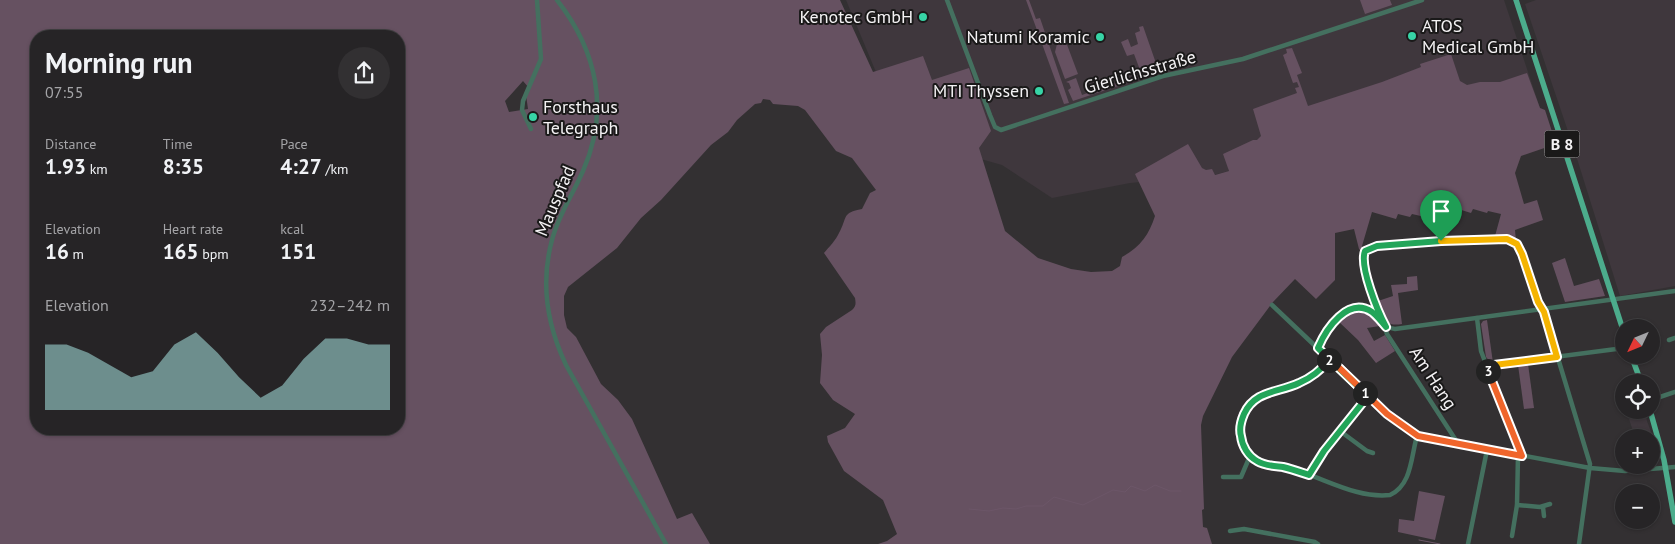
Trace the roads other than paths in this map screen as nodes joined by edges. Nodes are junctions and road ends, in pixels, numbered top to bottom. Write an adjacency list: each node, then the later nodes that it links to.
1 (537, 0): 6 (street)
2 (557, 0): 44 (street, Mauspfad)
3 (947, 0): 4 (street, Gierlichsstraße)
4 (1422, 0)
5 (1516, 0): 8 (main road, B 8)
6 (530, 129)
7 (1675, 291): 8 (street)
8 (1613, 300): 10 (street); 12 (main road, B 8)
9 (1272, 305): 16 (street)
10 (1542, 308): 11 (street); 13 (street, Am Hang); 18 (street)
11 (1477, 318): 13 (street); 20 (street)
12 (1619, 319)
13 (1386, 327): 16 (street); 27 (street, Am Hang)
14 (1675, 338): 15 (street)
15 (1669, 340)
16 (1318, 348): 19 (street)
17 (1615, 349): 18 (street)
18 (1557, 357): 20 (street); 33 (street)
19 (1330, 359): 22 (street); 30 (street)
20 (1486, 366): 31 (street)
21 (1675, 392): 23 (street)
22 (1368, 396): 25 (street); 26 (street)
23 (1660, 397)
24 (1652, 419): 34 (main road)
25 (1340, 431): 29 (street); 35 (street)
26 (1418, 436): 27 (street); 35 (street)
27 (1459, 445): 28 (street)
28 (1487, 450): 31 (street); 46 (street)
29 (1373, 453)
30 (1250, 456): 35 (street); 36 (street)
31 (1520, 456): 33 (street); 38 (street)
32 (1675, 467): 34 (street)
33 (1590, 468): 34 (street); 47 (street)
34 (1666, 468): 41 (main road)
35 (1309, 475)
36 (1223, 477)
37 (1550, 504): 39 (street)
38 (1517, 505): 39 (street); 43 (street)
39 (1544, 507): 40 (street)
40 (1544, 516)
41 (1675, 522)
42 (1230, 531): 45 (street)
43 (1512, 536)
44 (666, 544)
45 (1318, 544)
46 (1468, 544)
47 (1579, 544)

